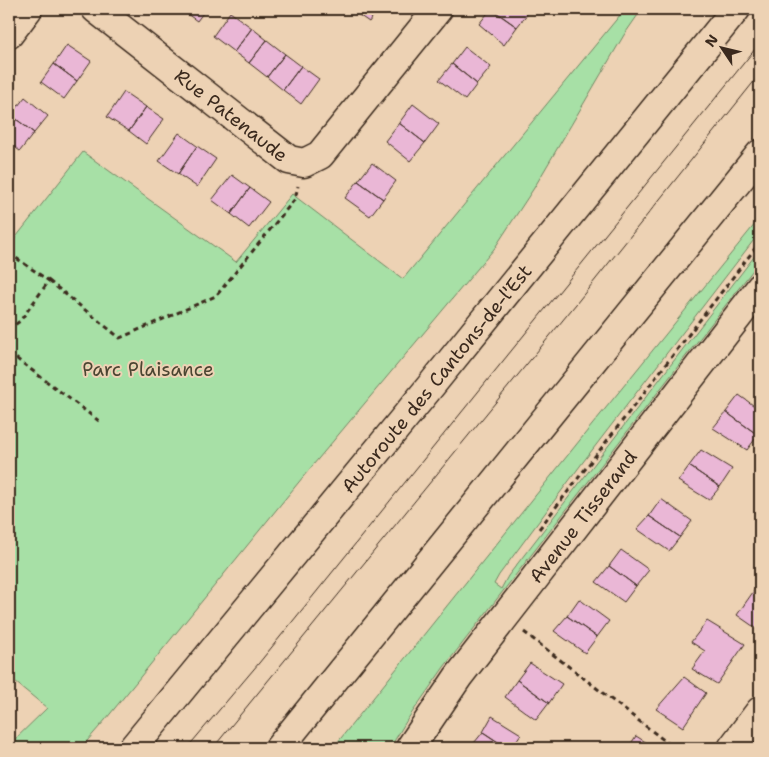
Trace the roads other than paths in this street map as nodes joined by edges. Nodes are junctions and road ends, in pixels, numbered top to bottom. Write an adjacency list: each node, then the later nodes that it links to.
1 (28, 9): 5 (main road)
2 (96, 9): 3 (main road, Rue Patenaude)
3 (438, 9)
4 (736, 9): 9 (main road, Autoroute des Cantons-de-l'Est)
5 (9, 34)
6 (760, 154): 10 (main road)
7 (760, 288): 11 (main road, Avenue Tisserand)
8 (760, 711): 12 (main road)
9 (134, 748)
10 (278, 748)
11 (410, 748)
12 (732, 748)

